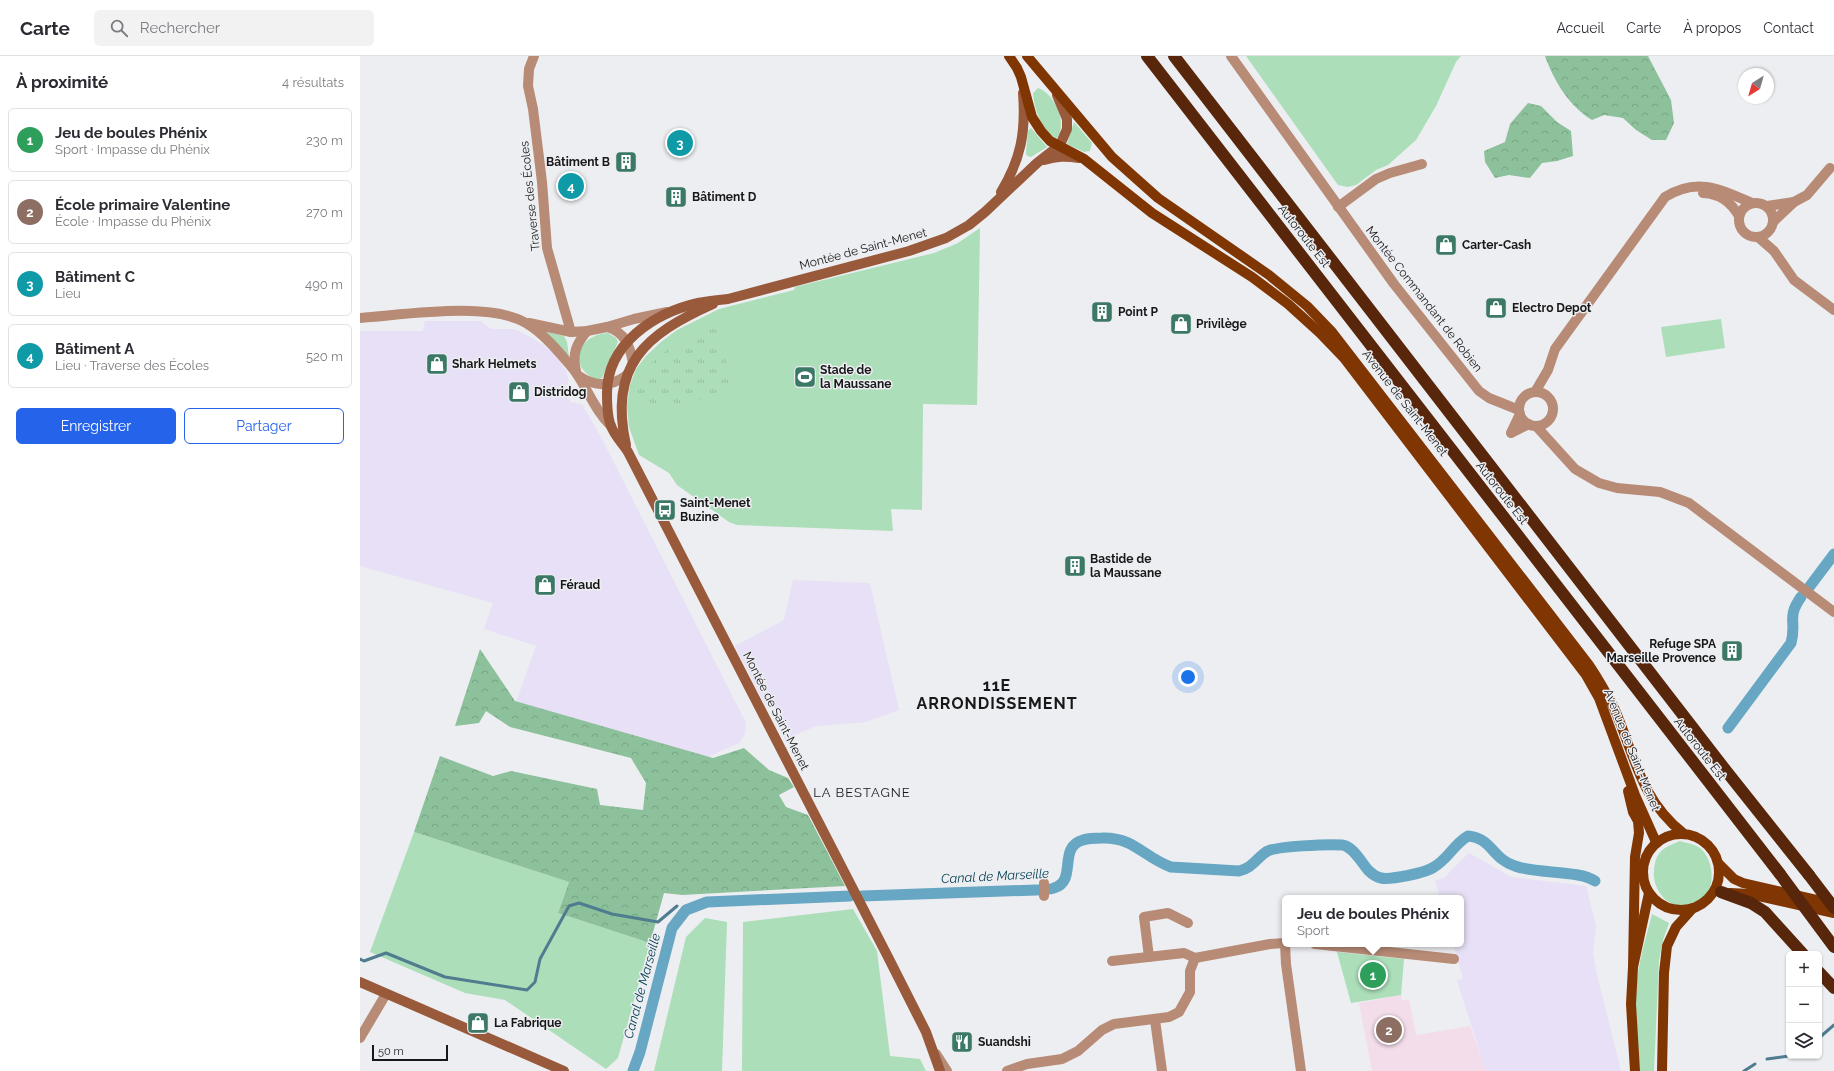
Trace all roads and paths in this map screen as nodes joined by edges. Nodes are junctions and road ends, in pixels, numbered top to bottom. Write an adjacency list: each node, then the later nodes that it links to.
1 (534, 56): 31 (street, Traverse des Écoles)
2 (1009, 56): 7 (main road)
3 (1027, 56): 8 (main road, Avenue de Saint-Menet)
4 (1147, 56): 62 (highway, Autoroute Est, bridge)
5 (1174, 56): 56 (highway, Autoroute Est, bridge)
6 (1231, 56): 18 (street, Montée Commandant de Robien)
7 (1021, 77): 9 (main road, Avenue de Saint-Menet); 14 (main road, Montée de Saint-Menet)
8 (1053, 88): 9 (main road); 46 (main road, Avenue de Saint-Menet)
9 (1060, 146): 10 (main road, Avenue de Saint-Menet); 11 (main road, Montée de Saint-Menet)
10 (1084, 159): 11 (main road, Montée de Saint-Menet); 45 (main road, Avenue de Saint-Menet)
11 (1037, 163): 14 (main road, Montée de Saint-Menet)
12 (1422, 164): 18 (street)
13 (1830, 168): 15 (street)
14 (996, 201): 24 (main road, Montée de Saint-Menet)
15 (1794, 202): 17 (street); 21 (street)
16 (1752, 203): 17 (street); 19 (street); 20 (street)
17 (1766, 206): 21 (street)
18 (1338, 207): 40 (street, Montée Commandant de Robien)
19 (1654, 212): 20 (street); 34 (street)
20 (1739, 216): 22 (street)
21 (1772, 225): 22 (street); 23 (street)
22 (1758, 237): 23 (street)
23 (1774, 251): 25 (street)
24 (724, 299): 26 (main road, Montée de Saint-Menet); 33 (main road, Montée de Saint-Menet)
25 (1834, 310)
26 (671, 312): 29 (street, Montée de Saint-Menet); 32 (main road, Montée de Saint-Menet)
27 (360, 318): 28 (street)
28 (526, 323): 31 (street, Montée de Saint-Menet); 35 (street)
29 (607, 327): 30 (street, Montée de Saint-Menet); 32 (street)
30 (587, 331): 31 (street, Montée de Saint-Menet); 35 (street)
31 (572, 332)
32 (627, 341): 33 (street); 37 (main road, Montée de Saint-Menet)
33 (632, 363): 36 (main road, Montée de Saint-Menet)
34 (1548, 370): 38 (street); 39 (street)
35 (577, 374): 37 (street); 42 (street)
36 (627, 375): 37 (street); 43 (main road, Montée de Saint-Menet)
37 (607, 384): 42 (main road, Montée de Saint-Menet)
38 (1535, 392): 39 (street); 40 (street, Montée Commandant de Robien)
39 (1546, 395): 41 (street)
40 (1520, 408): 41 (street); 41 (street)
41 (1536, 424): 44 (street)
42 (611, 426): 43 (main road, Montée de Saint-Menet)
43 (628, 452): 75 (main road, Montée de Saint-Menet)
44 (1834, 612)
45 (1618, 746): 47 (main road, Avenue de Saint-Menet); 68 (main road)
46 (1683, 833): 47 (main road); 48 (main road)
47 (1656, 842): 51 (main road)
48 (1719, 864): 53 (main road); 54 (main road)
49 (1044, 883): 52 (street)
50 (1721, 892): 53 (main road); 57 (main road); 63 (highway)
51 (1649, 893): 55 (main road); 68 (main road)
52 (1044, 896)
53 (1708, 900): 55 (main road)
54 (1834, 904)
55 (1693, 908): 83 (main road)
56 (1834, 908)
57 (1834, 913)
58 (1188, 922): 64 (street)
59 (1282, 944): 65 (street)
60 (1285, 947): 81 (street)
61 (1342, 947): 66 (street)
62 (1834, 947)
63 (1800, 951)
64 (1149, 957): 65 (street); 67 (street)
65 (1195, 958): 73 (street)
66 (1454, 959)
67 (1112, 961)
68 (1633, 968): 82 (main road)
69 (1822, 975): 71 (highway)
70 (360, 982): 72 (main road)
71 (1834, 988)
72 (386, 994): 74 (street); 76 (main road)
73 (1155, 1020): 79 (street); 80 (street)
74 (360, 1038)
75 (933, 1051): 77 (main road, Montée de Saint-Menet); 78 (street)
76 (564, 1071)
77 (940, 1071)
78 (947, 1071)
79 (1007, 1071)
80 (1162, 1071)
81 (1301, 1071)
82 (1635, 1071)
83 (1662, 1071)

